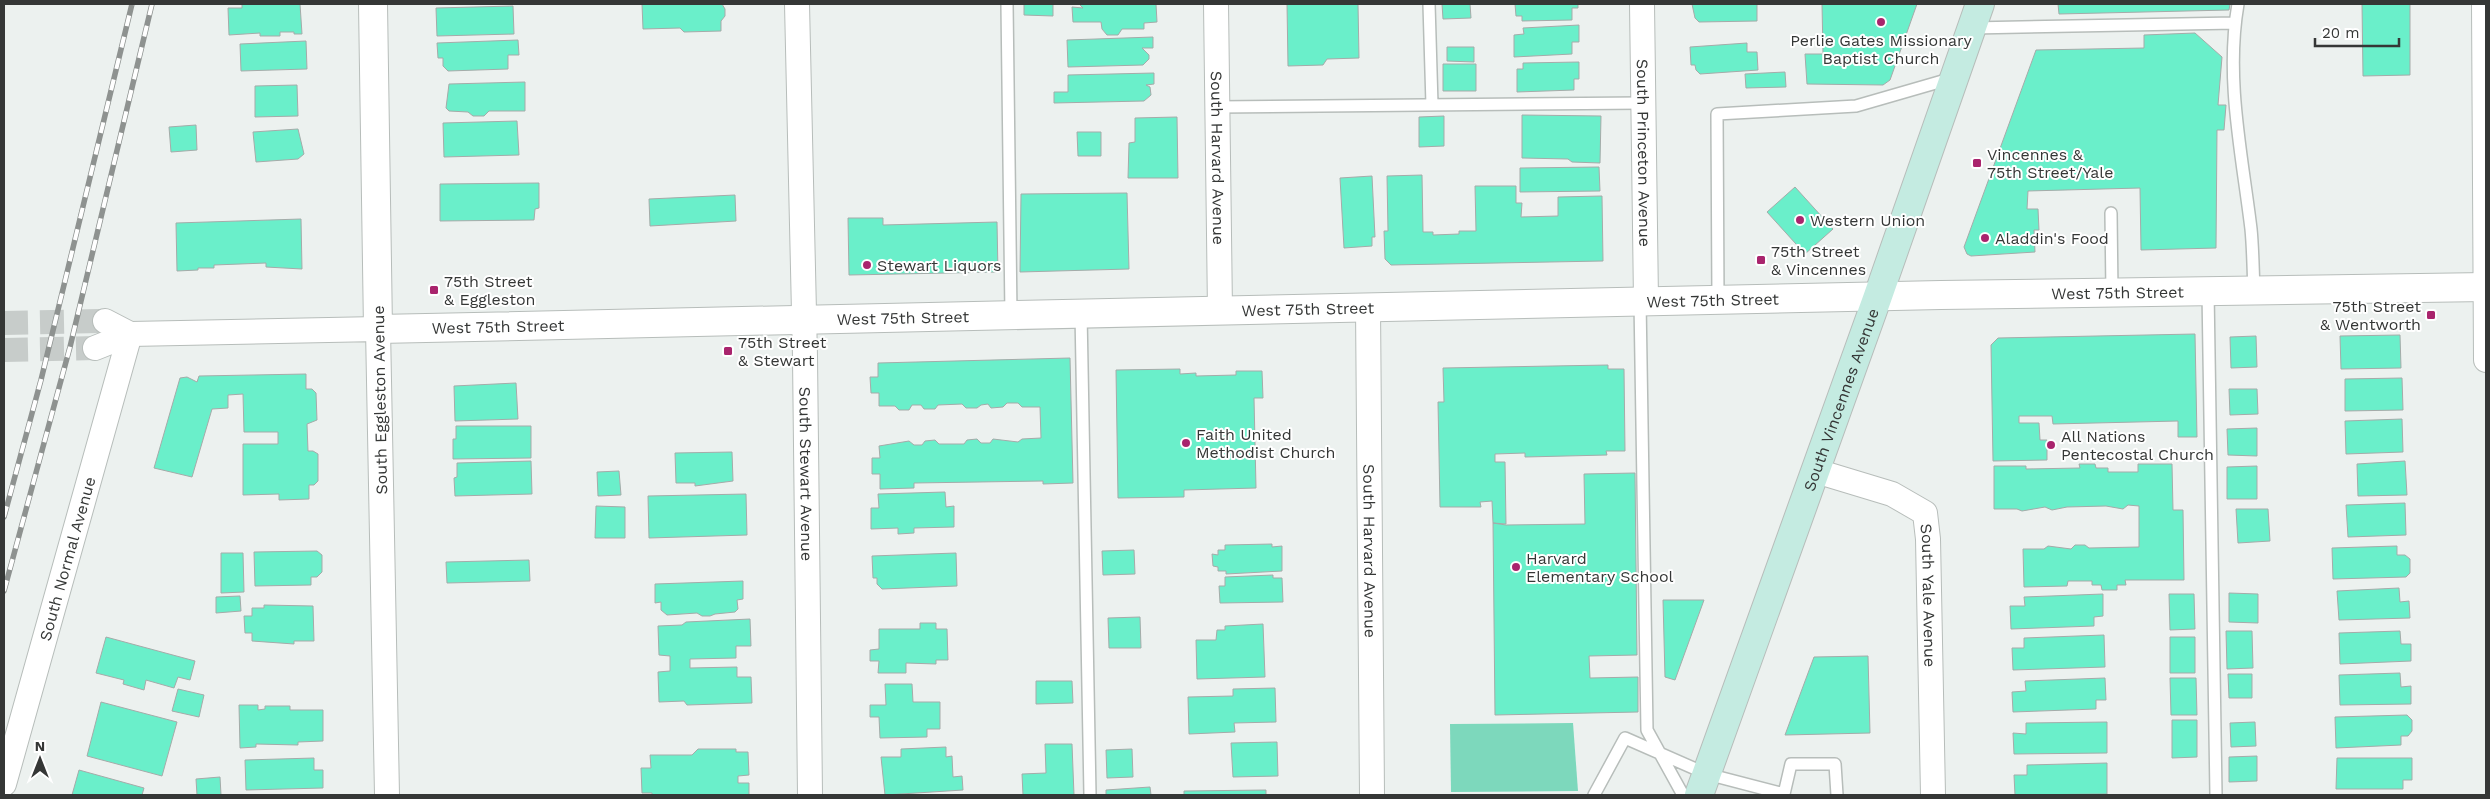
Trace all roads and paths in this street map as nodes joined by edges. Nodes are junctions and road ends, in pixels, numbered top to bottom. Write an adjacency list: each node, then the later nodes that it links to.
1 (373, 4): 30 (street, South Eggleston Avenue)
2 (797, 4): 28 (street, South Stewart Avenue)
3 (1007, 4): 27 (lane)
4 (1216, 4): 15 (street, South Harvard Avenue)
5 (1429, 4): 14 (lane)
6 (1642, 4): 13 (street, South Princeton Avenue)
7 (2238, 4): 10 (lane)
8 (2484, 4): 12 (street)
9 (1975, 16): 10 (lane); 11 (main road, South Vincennes Avenue)
10 (2235, 23): 18 (lane)
11 (1954, 78): 21 (main road, South Vincennes Avenue); 22 (lane)
12 (2486, 86): 17 (street)
13 (1643, 103): 14 (lane); 23 (street, South Princeton Avenue)
14 (1432, 105): 15 (lane)
15 (1217, 107): 25 (street, South Harvard Avenue)
16 (2111, 213): 20 (lane)
17 (2486, 287): 18 (street, West 75th Street); 33 (street)
18 (2254, 290): 19 (street, West 75th Street)
19 (2208, 291): 20 (street, West 75th Street); 47 (lane)
20 (2112, 293): 21 (street, West 75th Street)
21 (1878, 296): 22 (street, West 75th Street); 34 (main road, South Vincennes Avenue)
22 (1718, 300): 23 (street, West 75th Street)
23 (1643, 301): 24 (street, West 75th Street); 35 (lane)
24 (1368, 307): 25 (street, West 75th Street); 41 (street, South Harvard Avenue)
25 (1220, 311): 26 (street, West 75th Street)
26 (1080, 314): 27 (street, West 75th Street); 40 (lane)
27 (1011, 315): 28 (street, West 75th Street)
28 (804, 320): 30 (street, West 75th Street); 39 (street, South Stewart Avenue)
29 (105, 321): 31 (street, West 75th Street)
30 (378, 329): 31 (street, West 75th Street); 38 (street, South Eggleston Avenue)
31 (130, 334): 32 (street, West 75th Street); 36 (street, South Normal Avenue)
32 (95, 348)
33 (2486, 360)
34 (1816, 470): 37 (main road, South Vincennes Avenue); 46 (street, South Yale Avenue)
35 (1660, 754): 37 (lane); 42 (lane); 43 (lane)
36 (4, 784)
37 (1703, 785): 44 (lane)
38 (387, 795)
39 (810, 795)
40 (1090, 795)
41 (1372, 795)
42 (1594, 795)
43 (1683, 795)
44 (1784, 795): 45 (lane)
45 (1837, 795)
46 (1933, 795)
47 (2216, 795)

